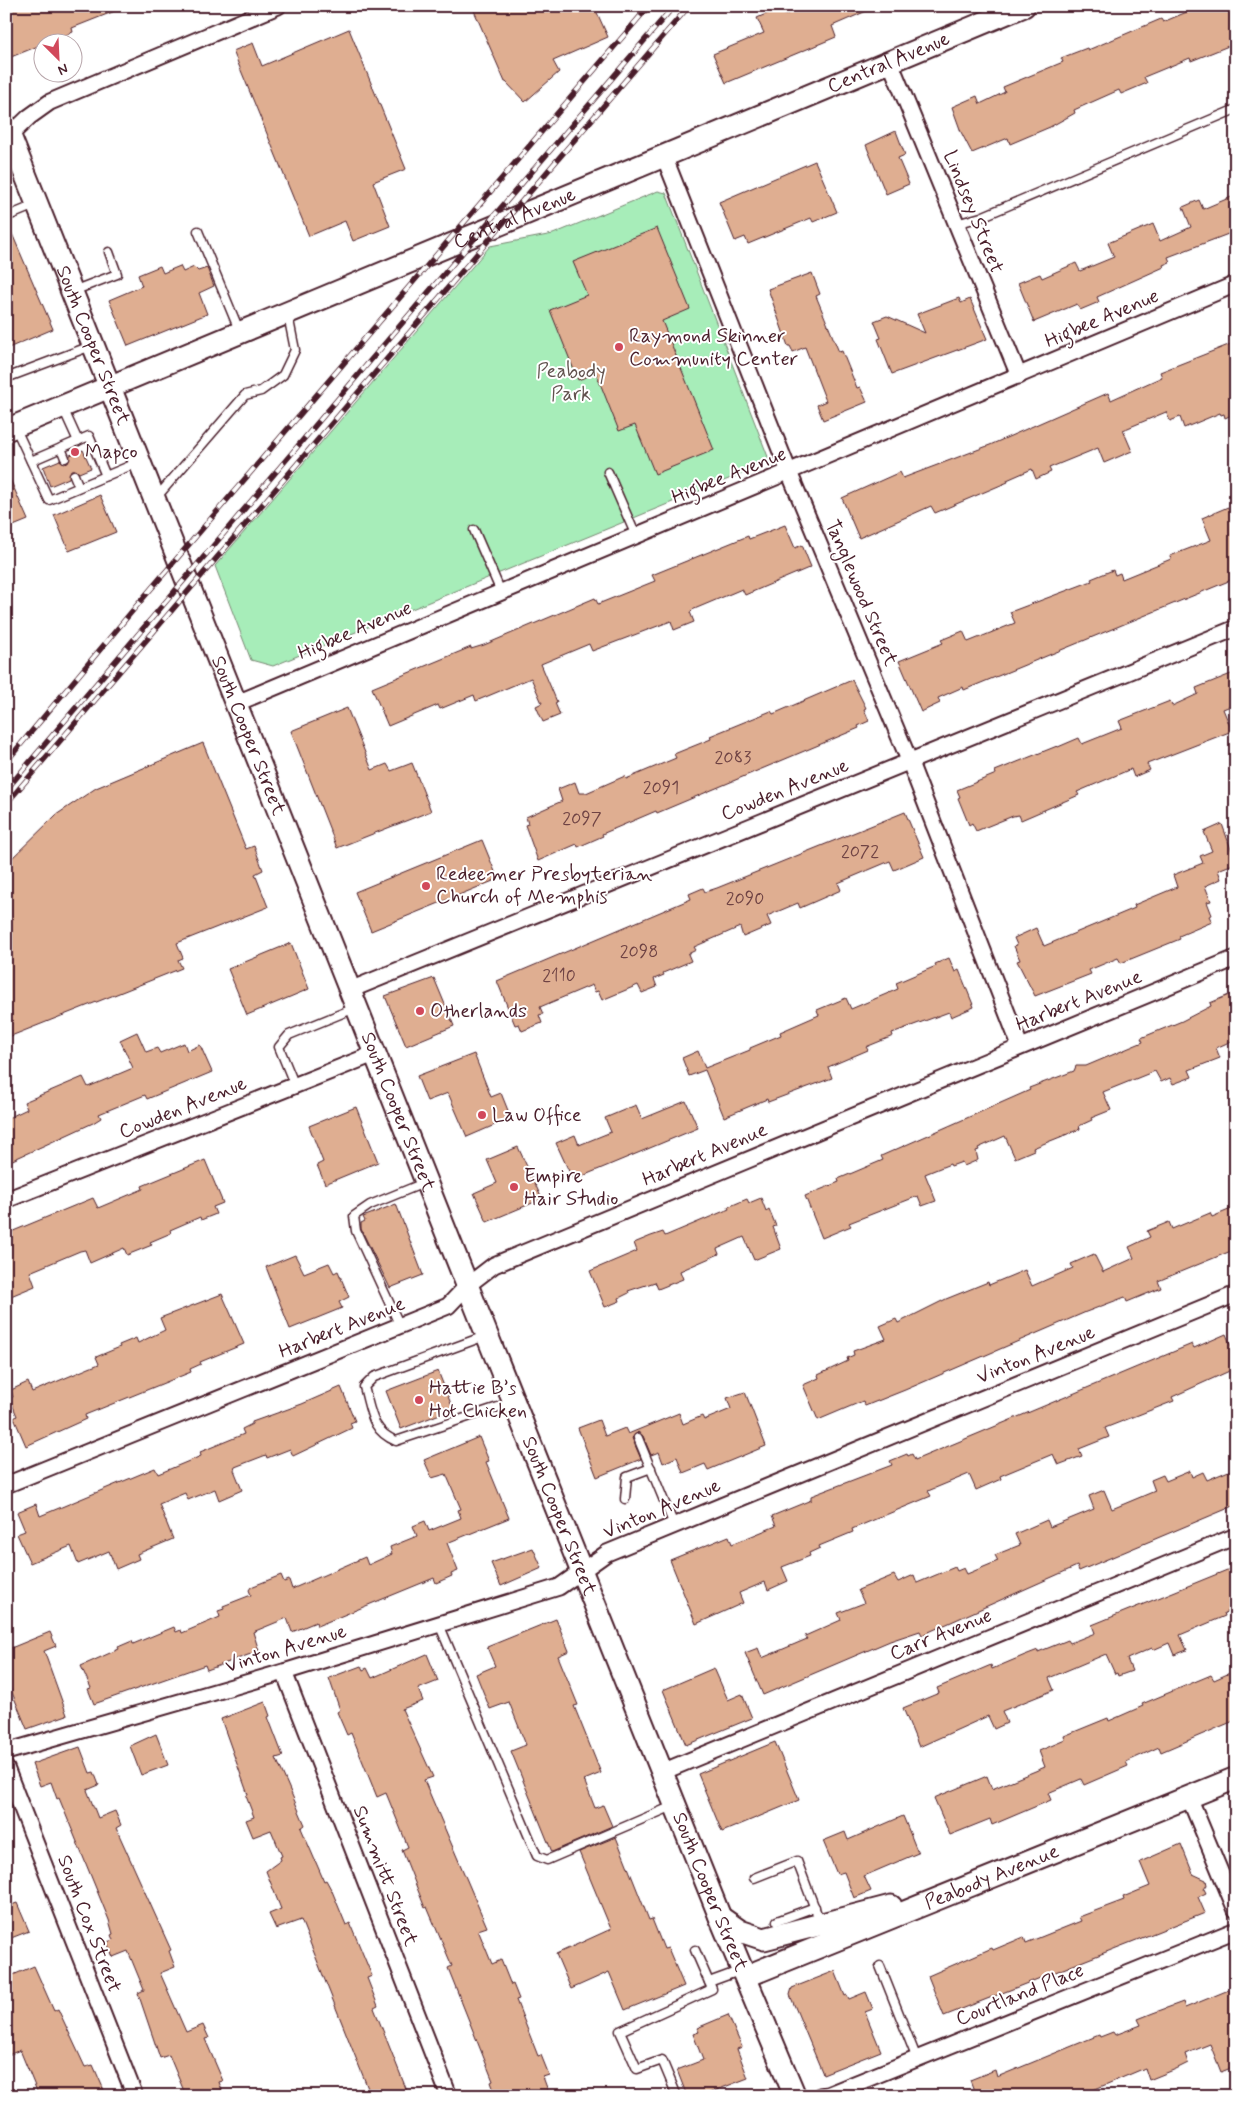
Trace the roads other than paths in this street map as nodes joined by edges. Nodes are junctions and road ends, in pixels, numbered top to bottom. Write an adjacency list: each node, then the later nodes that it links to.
1 (278, 6): 5 (street)
2 (1024, 6): 3 (main road, Central Avenue)
3 (890, 62): 6 (main road, Central Avenue); 9 (street, Lindsey Street)
4 (1236, 109): 9 (lane)
5 (8, 134): 7 (main road, South Cooper Street)
6 (664, 156): 14 (main road, Central Avenue); 28 (street, Tanglewood Street)
7 (37, 204): 8 (lane); 13 (main road, South Cooper Street)
8 (6, 217)
9 (956, 224): 17 (street, Lindsey Street)
10 (198, 231): 15 (lane)
11 (109, 252): 13 (lane)
12 (1236, 284): 17 (street, Higbee Avenue)
13 (71, 291): 16 (main road, South Cooper Street)
14 (288, 312): 15 (main road, Central Avenue); 32 (lane)
15 (240, 332): 19 (main road, Central Avenue)
16 (94, 345): 18 (lane); 19 (main road, South Cooper Street)
17 (1019, 376): 28 (street, Higbee Avenue)
18 (6, 378)
19 (111, 386): 20 (main road, Central Avenue); 26 (main road, South Cooper Street)
20 (62, 406): 21 (main road, Central Avenue); 22 (lane)
21 (11, 428): 25 (lane)
22 (78, 441): 23 (lane); 30 (lane)
23 (61, 448): 24 (lane); 25 (lane)
24 (65, 458)
25 (32, 461): 31 (lane)
26 (141, 461): 30 (lane); 32 (main road, South Cooper Street)
27 (608, 472): 34 (lane)
28 (789, 472): 34 (street, Higbee Avenue); 38 (street, Tanglewood Street)
29 (74, 476): 31 (lane)
30 (106, 476): 31 (lane)
31 (79, 487)
32 (156, 498): 37 (main road, South Cooper Street)
33 (474, 530): 35 (lane)
34 (636, 536): 35 (street, Higbee Avenue)
35 (501, 592): 37 (street, Higbee Avenue)
36 (1236, 628): 38 (street, Cowden Avenue)
37 (237, 702): 40 (main road, South Cooper Street)
38 (909, 760): 40 (street, Cowden Avenue); 41 (street, Tanglewood Street)
39 (1236, 958): 41 (street, Harbert Avenue)
40 (353, 999): 42 (main road, South Cooper Street); 43 (lane)
41 (1020, 1046): 46 (street, Harbert Avenue)
42 (374, 1054): 43 (street, Cowden Avenue); 44 (main road, South Cooper Street)
43 (295, 1086): 45 (street, Cowden Avenue)
44 (426, 1182): 46 (main road, South Cooper Street); 48 (lane)
45 (6, 1200)
46 (468, 1285): 48 (street, Harbert Avenue); 49 (main road, South Cooper Street)
47 (1236, 1294): 55 (street, Vinton Avenue)
48 (400, 1326): 53 (street, Harbert Avenue)
49 (487, 1335): 50 (main road, South Cooper Street); 50 (lane)
50 (514, 1402): 57 (main road, South Cooper Street)
51 (638, 1438): 52 (lane)
52 (651, 1468): 54 (lane); 55 (lane)
53 (6, 1485)
54 (625, 1499)
55 (674, 1525): 57 (street, Vinton Avenue)
56 (1236, 1536): 62 (street, Carr Avenue)
57 (582, 1571): 58 (street, Vinton Avenue); 62 (main road, South Cooper Street)
58 (438, 1624): 59 (street, Vinton Avenue); 65 (lane)
59 (284, 1672): 60 (street, Vinton Avenue); 79 (street, Summitt Street)
60 (6, 1752)
61 (6, 1768): 78 (street, South Cox Street)
62 (662, 1772): 65 (main road, South Cooper Street)
63 (1236, 1778): 64 (main road, Peabody Avenue)
64 (1189, 1797): 67 (street); 68 (main road, Peabody Avenue)
65 (676, 1805): 70 (main road, South Cooper Street)
66 (754, 1878): 69 (lane)
67 (1236, 1910)
68 (905, 1912): 69 (main road); 75 (main road, Peabody Avenue)
69 (818, 1916): 70 (main road); 71 (lane)
70 (720, 1917): 75 (main road, South Cooper Street)
71 (777, 1921)
72 (1236, 1930): 77 (street, Courtland Place)
73 (695, 1950): 76 (lane)
74 (880, 1966): 77 (lane)
75 (745, 1973): 76 (lane); 81 (main road, South Cooper Street)
76 (709, 1982): 80 (lane)
77 (917, 2059): 82 (street, Courtland Place)
78 (135, 2096)
79 (449, 2096)
80 (677, 2096)
81 (795, 2096)
82 (820, 2096)

